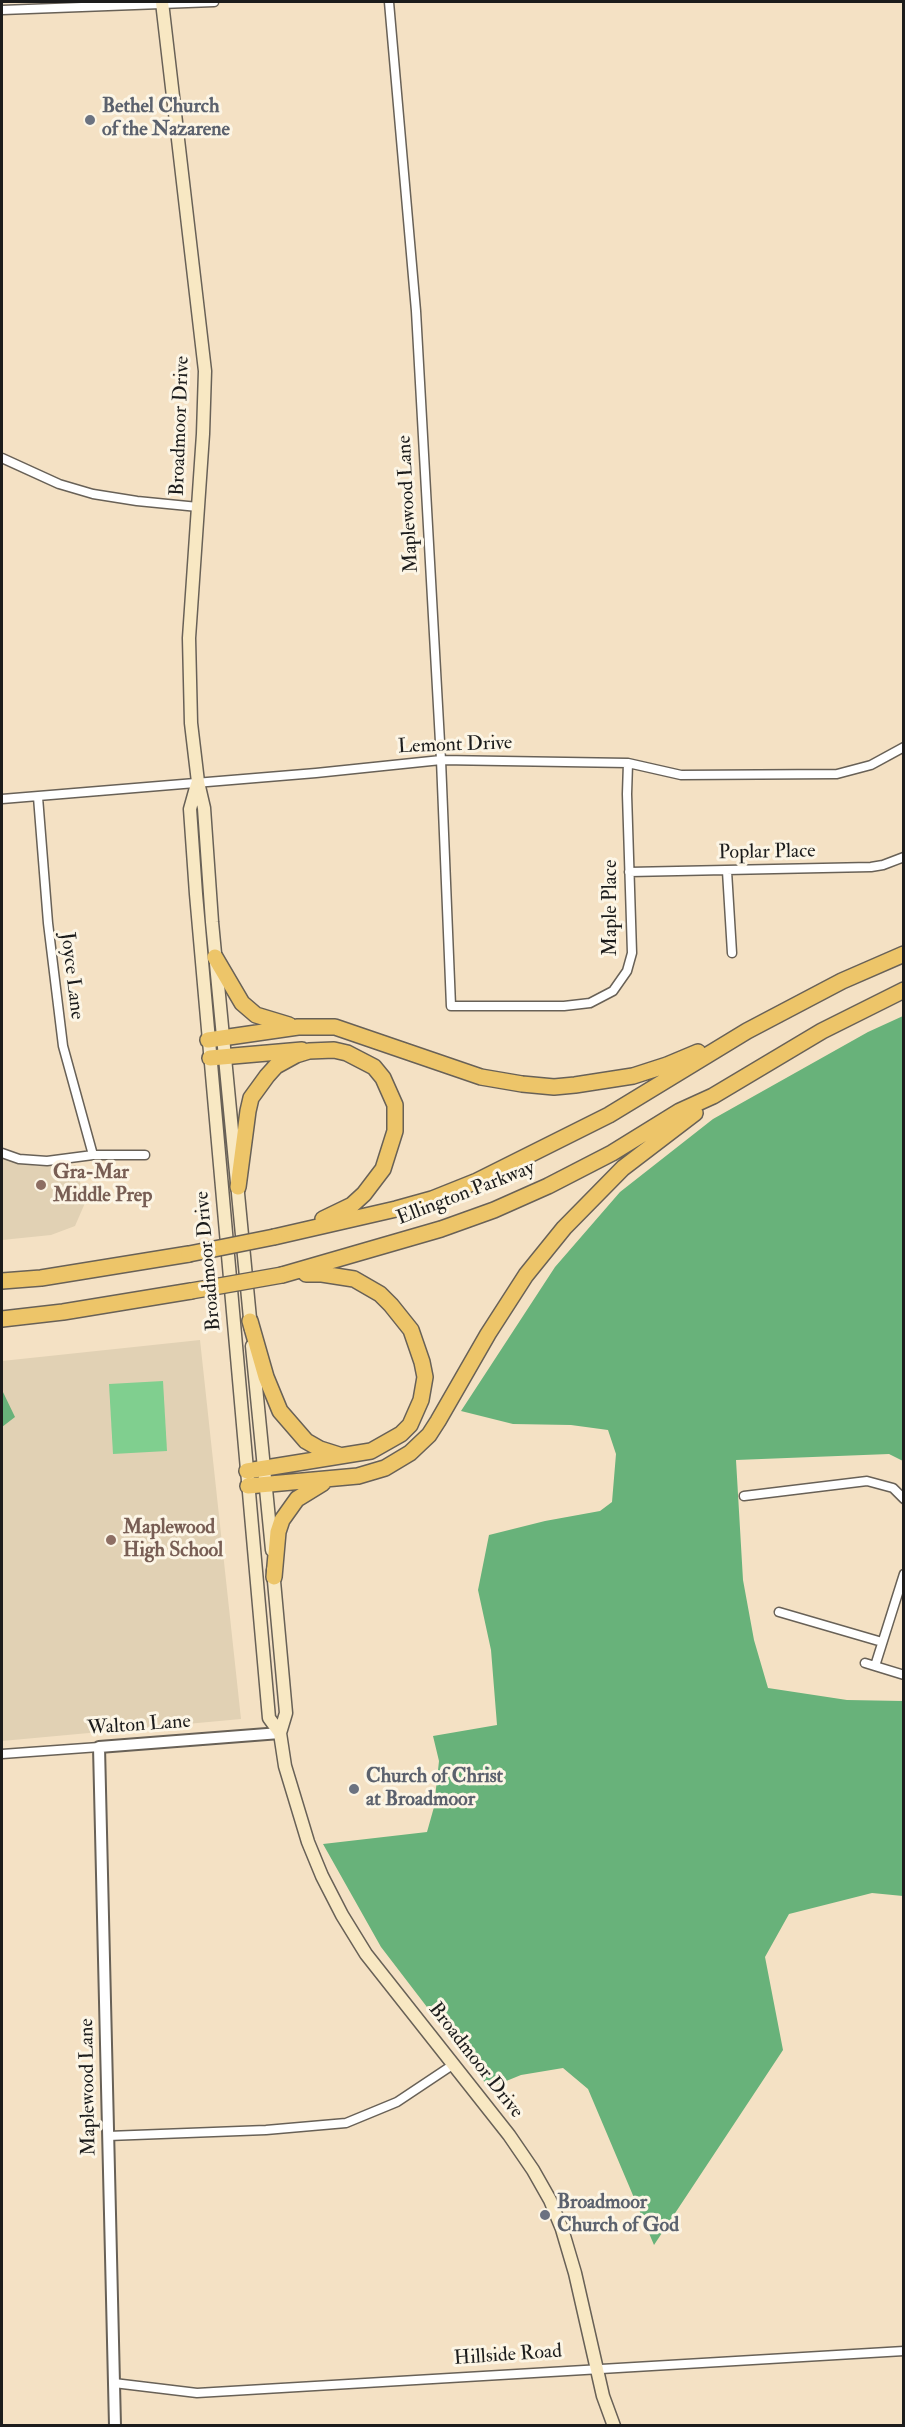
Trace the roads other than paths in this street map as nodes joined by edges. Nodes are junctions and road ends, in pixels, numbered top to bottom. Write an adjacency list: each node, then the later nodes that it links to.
1 (214, 2): 3 (street)
2 (389, 2): 8 (street, Maplewood Lane)
3 (162, 3): 4 (street); 6 (main road, Broadmoor Drive)
4 (2, 10)
5 (2, 458): 6 (street)
6 (198, 507): 10 (main road, Broadmoor Drive)
7 (903, 747): 9 (street, Lemont Drive)
8 (441, 760): 9 (street, Lemont Drive); 10 (street, Lemont Drive); 20 (street, Maplewood Lane)
9 (628, 763): 15 (street, Maple Place)
10 (198, 782): 11 (street, Lemont Drive); 18 (main road, Broadmoor Drive); 23 (main road, Broadmoor Drive)
11 (38, 797): 12 (street, Lemont Drive); 28 (street, Joyce Lane)
12 (2, 799)
13 (903, 857): 14 (street, Poplar Place)
14 (727, 871): 15 (street, Poplar Place); 16 (street)
15 (629, 872): 20 (street, Maple Place)
16 (732, 953)
17 (903, 954): 22 (highway, Ellington Parkway)
18 (215, 957): 21 (highway); 23 (main road, Broadmoor Drive)
19 (903, 990): 26 (highway, Ellington Parkway)
20 (451, 1006)
21 (298, 1027): 22 (highway); 23 (highway)
22 (747, 1031): 31 (highway, Ellington Parkway)
23 (215, 1039): 25 (main road, Broadmoor Drive)
24 (320, 1049): 25 (highway); 30 (highway); 31 (highway)
25 (218, 1056): 30 (main road, Broadmoor Drive); 38 (main road, Broadmoor Drive)
26 (713, 1096): 32 (highway, Ellington Parkway); 39 (highway)
27 (2, 1153): 28 (street)
28 (93, 1155): 29 (street)
29 (145, 1155)
30 (238, 1187): 35 (main road, Broadmoor Drive)
31 (274, 1237): 33 (highway, Ellington Parkway, bridge)
32 (282, 1275): 34 (highway, Ellington Parkway, bridge); 36 (highway)
33 (2, 1281)
34 (2, 1319)
35 (250, 1321): 36 (highway); 37 (main road, Broadmoor Drive)
36 (345, 1456): 37 (highway)
37 (264, 1476): 38 (highway); 39 (highway); 43 (main road, Broadmoor Drive)
38 (247, 1478): 49 (main road, Broadmoor Drive)
39 (328, 1480): 43 (highway)
40 (744, 1496): 41 (street)
41 (903, 1499)
42 (903, 1574): 45 (street)
43 (274, 1577): 49 (main road, Broadmoor Drive)
44 (779, 1612): 45 (street)
45 (882, 1642): 47 (street)
46 (865, 1663): 47 (street)
47 (875, 1666): 48 (street)
48 (903, 1675)
49 (280, 1733): 50 (street, Walton Lane); 52 (main road, Broadmoor Drive)
50 (99, 1747): 51 (street, Walton Lane); 53 (street, Maplewood Lane)
51 (2, 1754)
52 (454, 2064): 53 (street); 55 (main road, Broadmoor Drive)
53 (108, 2136): 56 (street, Maplewood Lane)
54 (903, 2350): 55 (street, Hillside Road)
55 (597, 2367): 56 (street, Hillside Road); 58 (main road, Broadmoor Drive)
56 (114, 2383): 57 (street, Maplewood Lane)
57 (115, 2426)
58 (614, 2426)

